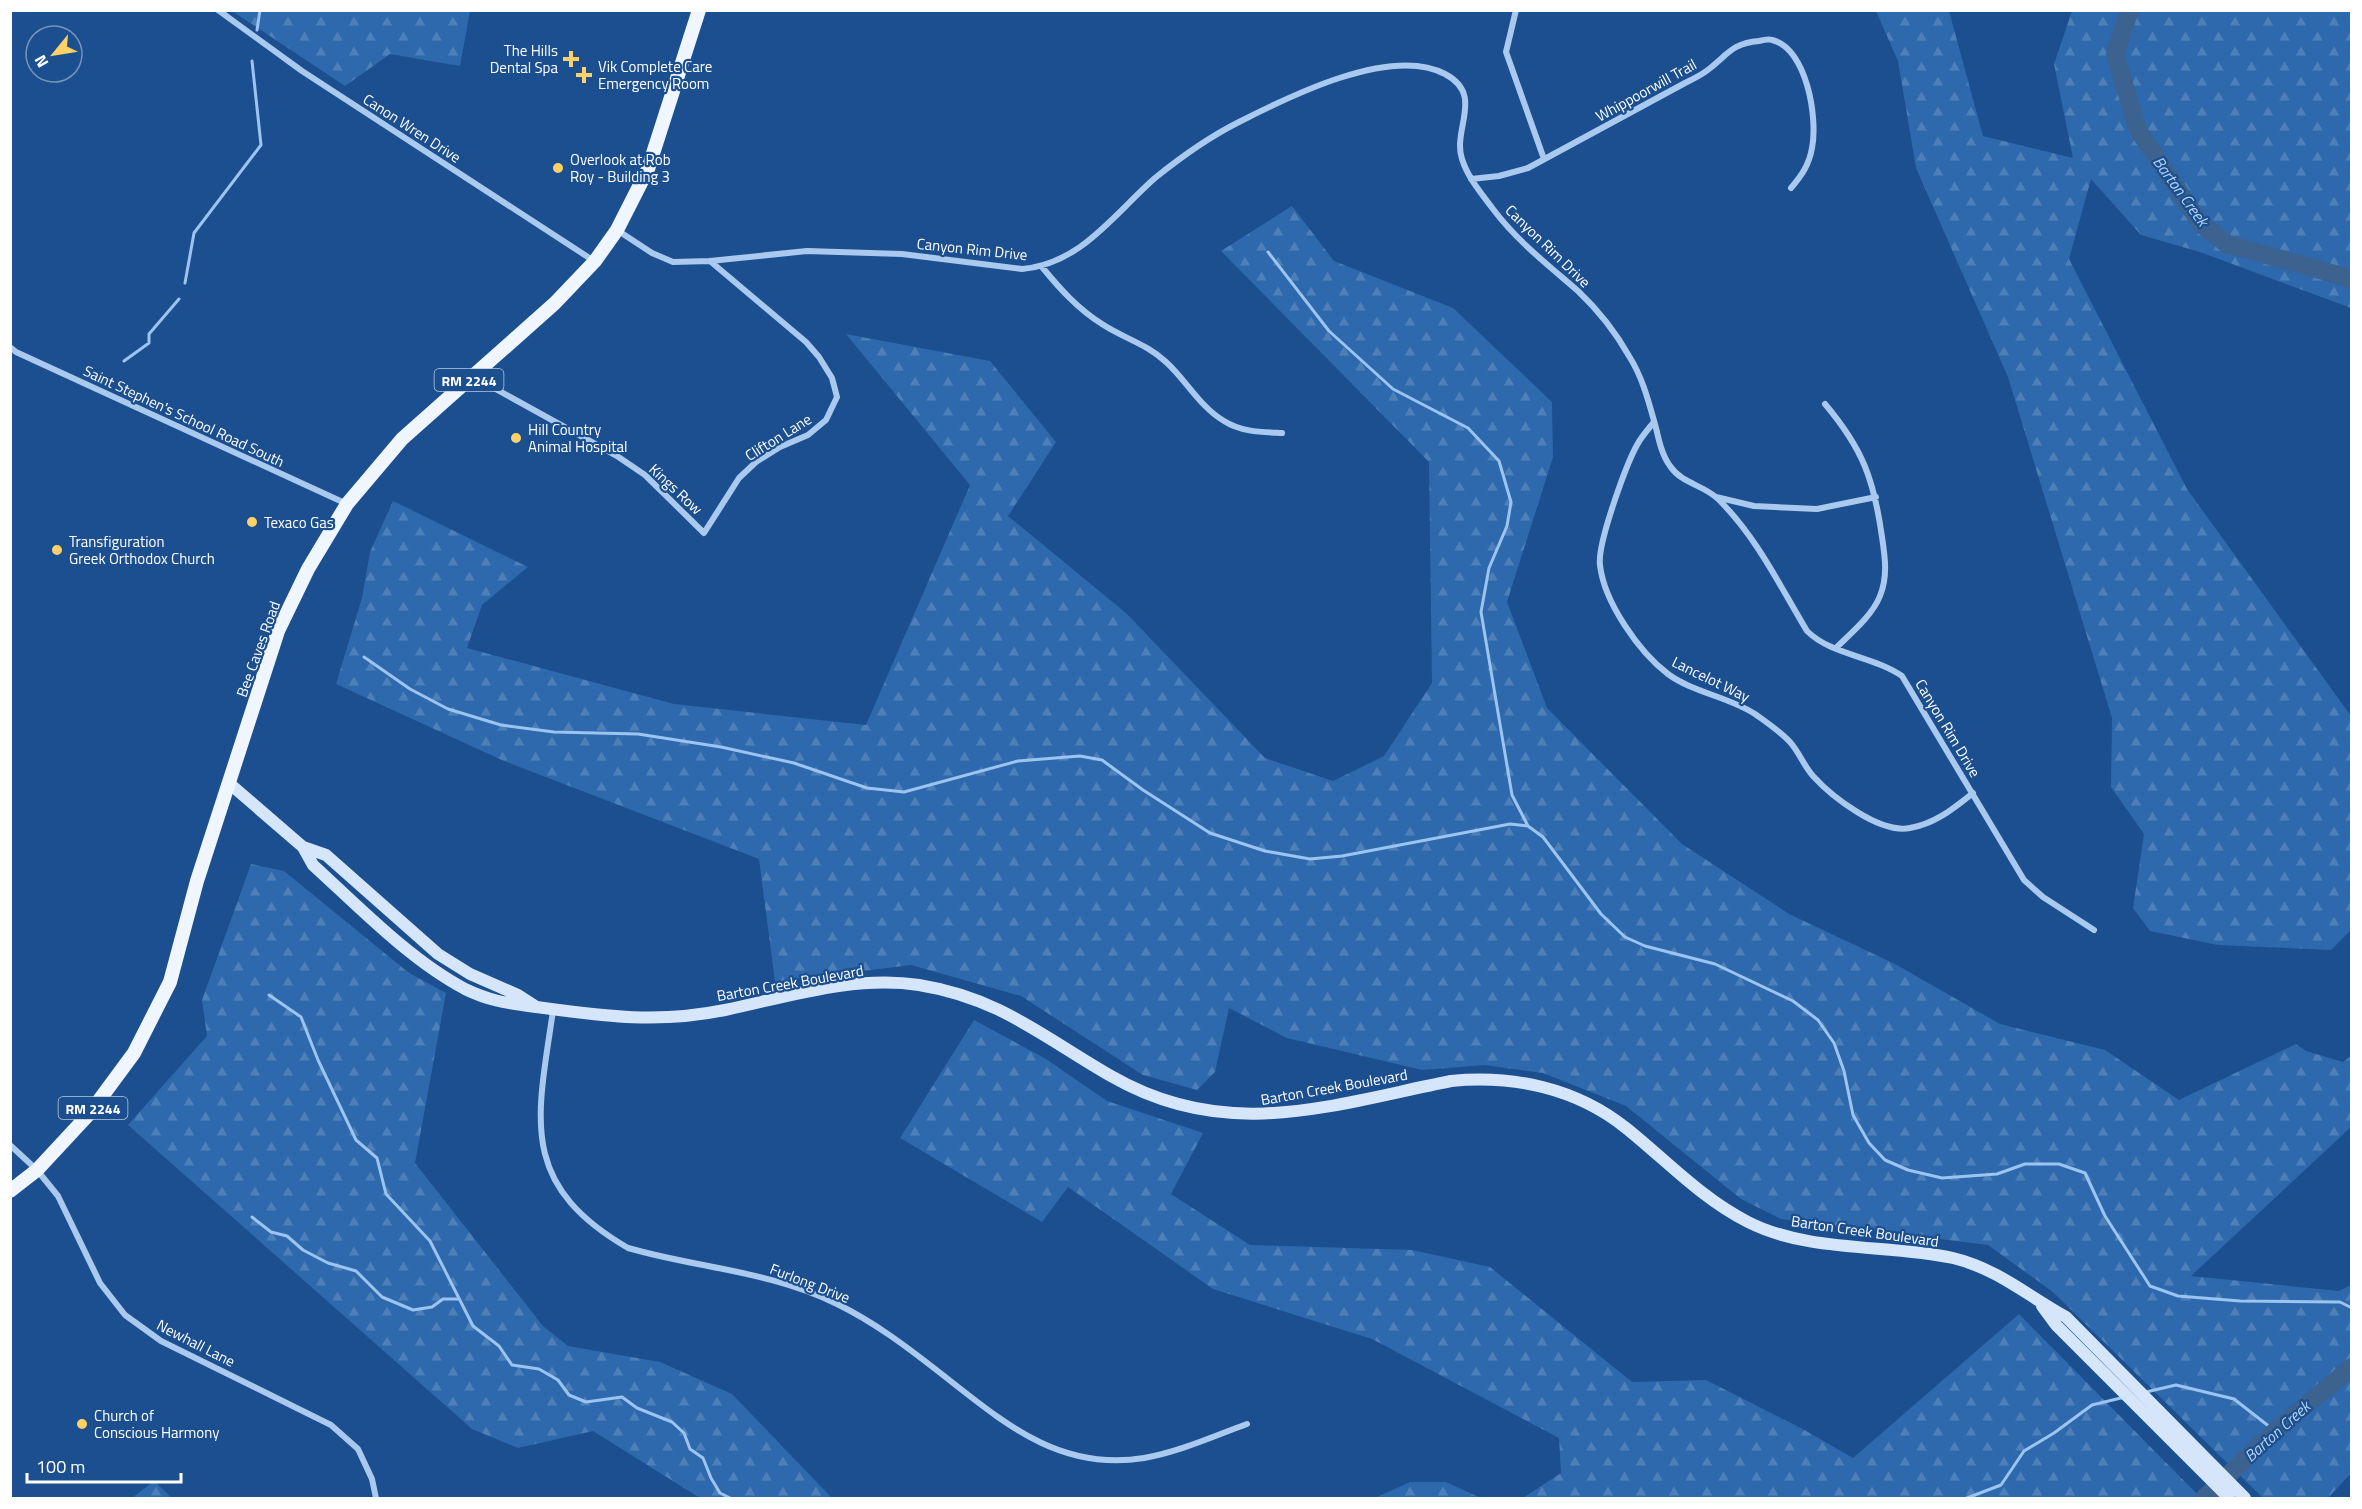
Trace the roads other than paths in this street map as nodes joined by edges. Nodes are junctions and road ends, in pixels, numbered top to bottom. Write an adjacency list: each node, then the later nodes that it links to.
1 (218, 10): 8 (street, Canon Wren Drive)
2 (699, 10): 7 (main road, Bee Caves Road / RM 2244)
3 (1516, 10): 4 (street)
4 (1544, 159): 5 (street, Whippoorwill Trail); 6 (street, Whippoorwill Trail)
5 (1471, 179): 10 (street, Canyon Rim Drive); 14 (street, Canyon Rim Drive)
6 (1791, 188)
7 (617, 230): 8 (main road, Bee Caves Road / RM 2244); 9 (street, Canyon Rim Drive)
8 (595, 261): 12 (main road, Bee Caves Road / RM 2244)
9 (710, 261): 10 (street, Canyon Rim Drive); 19 (street, Clifton Lane)
10 (1042, 267): 15 (street)
11 (10, 347): 18 (street, Saint Stephen's School Road South)
12 (473, 376): 18 (main road, Bee Caves Road / RM 2244); 19 (street, Kings Row)
13 (1825, 404): 17 (street)
14 (1654, 423): 16 (street, Canyon Rim Drive); 22 (street, Lancelot Way)
15 (1282, 433)
16 (1716, 497): 17 (street); 20 (street, Canyon Rim Drive)
17 (1876, 497): 20 (street)
18 (347, 504): 21 (main road, Bee Caves Road / RM 2244)
19 (704, 533)
20 (1836, 648): 22 (street, Canyon Rim Drive)
21 (230, 783): 23 (street, Barton Creek Boulevard); 30 (main road, Bee Caves Road / RM 2244)
22 (1973, 794): 24 (street, Canyon Rim Drive)
23 (303, 847): 25 (street, Barton Creek Boulevard); 26 (street, Barton Creek Boulevard)
24 (2094, 930)
25 (445, 958): 26 (street); 27 (street, Barton Creek Boulevard)
26 (436, 970): 27 (street, Barton Creek Boulevard)
27 (536, 1007): 28 (street, Barton Creek Boulevard)
28 (553, 1011): 32 (street, Barton Creek Boulevard); 33 (street, Furlong Drive)
29 (10, 1144): 30 (street, Newhall Lane)
30 (37, 1170): 31 (main road, Bee Caves Road / RM 2244); 34 (street, Newhall Lane)
31 (10, 1191)
32 (2061, 1321): 35 (street, Barton Creek Boulevard); 36 (street, Barton Creek Boulevard)
33 (1247, 1424)
34 (376, 1498)
35 (2229, 1498)
36 (2245, 1498)

